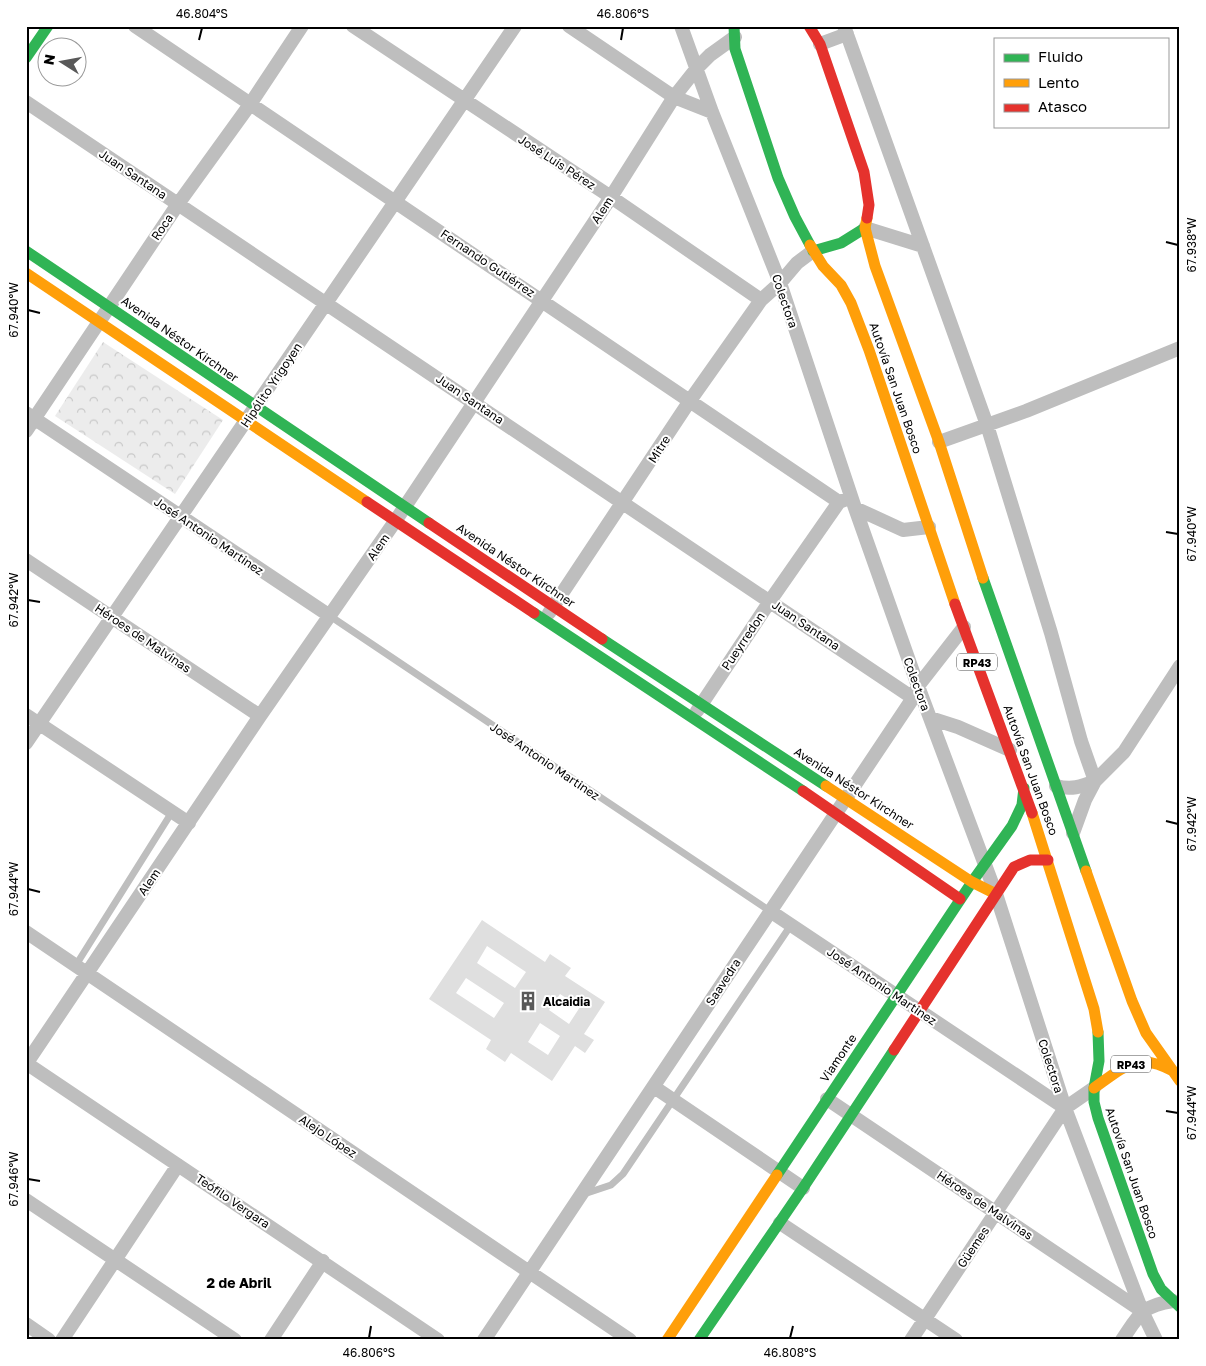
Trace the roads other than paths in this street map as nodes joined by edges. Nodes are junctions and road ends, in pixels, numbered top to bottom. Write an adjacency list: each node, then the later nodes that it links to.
1 (48, 26): 12 (street)
2 (135, 26): 17 (street, Fernando Gutiérrez)
3 (302, 26): 17 (street, Roca)
4 (353, 26): 15 (street, José Luis Pérez)
5 (516, 26): 15 (street, Hipólito Yrigoyen)
6 (569, 26): 14 (street)
7 (681, 26): 13 (street, Colectora)
8 (809, 26): 11 (street, Autovía San Juan Bosco / RP43)
9 (737, 30): 13 (street, Alem); 25 (street, Autovía San Juan Bosco / RP43)
10 (846, 30): 11 (street); 23 (street)
11 (820, 44): 22 (street, Autovía San Juan Bosco / RP43)
12 (26, 58)
13 (697, 68): 14 (street, Alem); 18 (street, Colectora)
14 (674, 97): 18 (street); 19 (street, Alem)
15 (464, 101): 19 (street, José Luis Pérez); 20 (street, Hipólito Yrigoyen)
16 (26, 102): 21 (street, Juan Santana)
17 (251, 103): 20 (street, Fernando Gutiérrez); 21 (street, Roca)
18 (712, 112): 27 (street, Colectora)
19 (611, 197): 28 (street, Alem); 29 (street, José Luis Pérez)
20 (395, 201): 28 (street, Fernando Gutiérrez); 30 (street, Hipólito Yrigoyen)
21 (178, 204): 30 (street, Juan Santana); 31 (street, Roca)
22 (865, 228): 23 (street); 25 (street); 41 (street, Autovía San Juan Bosco / RP43)
23 (923, 246): 39 (street)
24 (26, 251): 31 (street, Avenida Néstor Kirchner)
25 (813, 251): 27 (street, Mitre); 47 (street, Autovía San Juan Bosco / RP43)
26 (26, 273): 32 (street)
27 (780, 283): 29 (street, Mitre); 42 (street, Colectora)
28 (542, 300): 34 (street, Alem); 35 (street, Fernando Gutiérrez)
29 (761, 300): 35 (street, Mitre)
30 (327, 303): 34 (street, Juan Santana); 36 (street, Hipólito Yrigoyen)
31 (110, 307): 32 (street, Roca); 36 (street, Avenida Néstor Kirchner)
32 (100, 322): 37 (street, Roca); 38 (street)
33 (1180, 348): 39 (street)
34 (474, 402): 43 (street, Juan Santana); 44 (street, Alem)
35 (689, 402): 42 (street, Fernando Gutiérrez); 43 (street, Mitre)
36 (255, 407): 38 (street, Hipólito Yrigoyen); 44 (street, Avenida Néstor Kirchner)
37 (30, 416): 40 (street, Roca); 45 (street, José Antonio Martinez)
38 (247, 421): 45 (street, Hipólito Yrigoyen); 46 (street)
39 (987, 425): 41 (street); 65 (street)
40 (26, 431)
41 (939, 442): 66 (street, Autovía San Juan Bosco / RP43)
42 (848, 502): 47 (street, Fernando Gutiérrez); 49 (street, Pueyrredon); 56 (street, Colectora)
43 (624, 503): 49 (street, Juan Santana); 50 (street, Mitre)
44 (404, 506): 46 (street, Alem); 50 (street, Avenida Néstor Kirchner)
45 (180, 517): 51 (street, José Antonio Martinez); 52 (street, Hipólito Yrigoyen)
46 (396, 520): 51 (street, Alem); 53 (street)
47 (929, 527): 54 (street, Autovía San Juan Bosco / RP43)
48 (26, 560): 52 (street, Héroes de Malvinas)
49 (770, 601): 56 (street, Juan Santana); 57 (street, Pueyrredon)
50 (553, 606): 53 (street, Mitre); 57 (street, Avenida Néstor Kirchner)
51 (330, 616): 59 (street, Alem); 78 (lane, José Antonio Martinez)
52 (112, 618): 59 (street, Héroes de Malvinas); 62 (street, Hipólito Yrigoyen)
53 (545, 621): 60 (street)
54 (964, 627): 56 (street, Saavedra); 64 (street, Autovía San Juan Bosco / RP43)
55 (1180, 666): 65 (street)
56 (915, 692): 61 (street, Colectora); 68 (street, Saavedra)
57 (701, 704): 60 (street, Pueyrredon); 68 (street, Avenida Néstor Kirchner)
58 (26, 715): 62 (street)
59 (260, 716): 71 (street, Alem)
60 (694, 718): 70 (street)
61 (930, 718): 64 (street); 74 (street, Colectora)
62 (40, 724): 63 (street, Hipólito Yrigoyen); 69 (street)
63 (26, 743)
64 (1010, 750): 67 (street, Autovía San Juan Bosco / RP43)
65 (1095, 781): 66 (street); 72 (street)
66 (1056, 786): 72 (street, Autovía San Juan Bosco / RP43)
67 (1024, 788): 73 (street, Autovía San Juan Bosco / RP43); 74 (street, Viamonte)
68 (846, 799): 70 (street, Saavedra); 75 (street, Avenida Néstor Kirchner)
69 (172, 812): 71 (street); 81 (lane)
70 (836, 813): 77 (street); 78 (street, Saavedra)
71 (189, 823): 82 (street, Alem)
72 (1072, 833): 86 (street, Autovía San Juan Bosco / RP43)
73 (1048, 860): 76 (street); 89 (street, Autovía San Juan Bosco / RP43)
74 (985, 864): 75 (street, Viamonte); 76 (street, Colectora)
75 (972, 882): 76 (street, Avenida Néstor Kirchner); 77 (street, Viamonte)
76 (996, 894): 84 (street); 92 (street, Colectora)
77 (960, 899): 83 (street, Viamonte)
78 (770, 911): 79 (street, José Antonio Martinez); 88 (street, Saavedra)
79 (791, 925): 83 (street, José Antonio Martinez); 91 (lane)
80 (26, 932): 81 (street, Alejo López)
81 (76, 966): 82 (street, Alejo López)
82 (88, 974): 85 (street, Alem); 103 (street, Alejo López)
83 (896, 996): 84 (street, José Antonio Martinez); 90 (street, Viamonte)
84 (920, 1012): 92 (street, José Antonio Martinez); 93 (street)
85 (26, 1063): 94 (street, Teófilo Vergara)
86 (1173, 1071): 87 (street, RP43); 89 (street, RP43)
87 (1180, 1081)
88 (654, 1087): 91 (street); 97 (street, Saavedra)
89 (1094, 1088): 92 (street, Güemes); 104 (street, Autovía San Juan Bosco / RP43)
90 (827, 1099): 93 (street, Héroes de Malvinas); 95 (street, Viamonte)
91 (673, 1100): 95 (street); 97 (lane)
92 (1065, 1108): 99 (street, Güemes); 105 (street, Colectora)
93 (851, 1115): 96 (street); 99 (street, Héroes de Malvinas)
94 (178, 1164): 101 (street); 102 (street, Teófilo Vergara)
95 (779, 1172): 96 (street); 115 (street, Viamonte)
96 (803, 1188): 100 (street)
97 (581, 1195): 103 (street, Saavedra)
98 (26, 1200): 101 (street)
99 (997, 1212): 105 (street, Héroes de Malvinas); 106 (street, Güemes)
100 (780, 1222): 106 (street); 116 (street)
101 (115, 1260): 109 (street); 110 (street)
102 (323, 1261): 111 (street); 112 (street, Teófilo Vergara)
103 (530, 1272): 113 (street, Saavedra); 114 (street, Alejo López)
104 (1177, 1303): 105 (street)
105 (1142, 1311): 119 (street); 120 (street, Colectora)
106 (924, 1319): 117 (street, Güemes); 118 (street)
107 (26, 1324): 108 (street)
108 (49, 1340)
109 (62, 1340)
110 (235, 1340)
111 (271, 1340)
112 (438, 1340)
113 (484, 1340)
114 (630, 1340)
115 (667, 1340)
116 (699, 1340)
117 (911, 1340)
118 (956, 1340)
119 (1122, 1340)
120 (1156, 1340)

